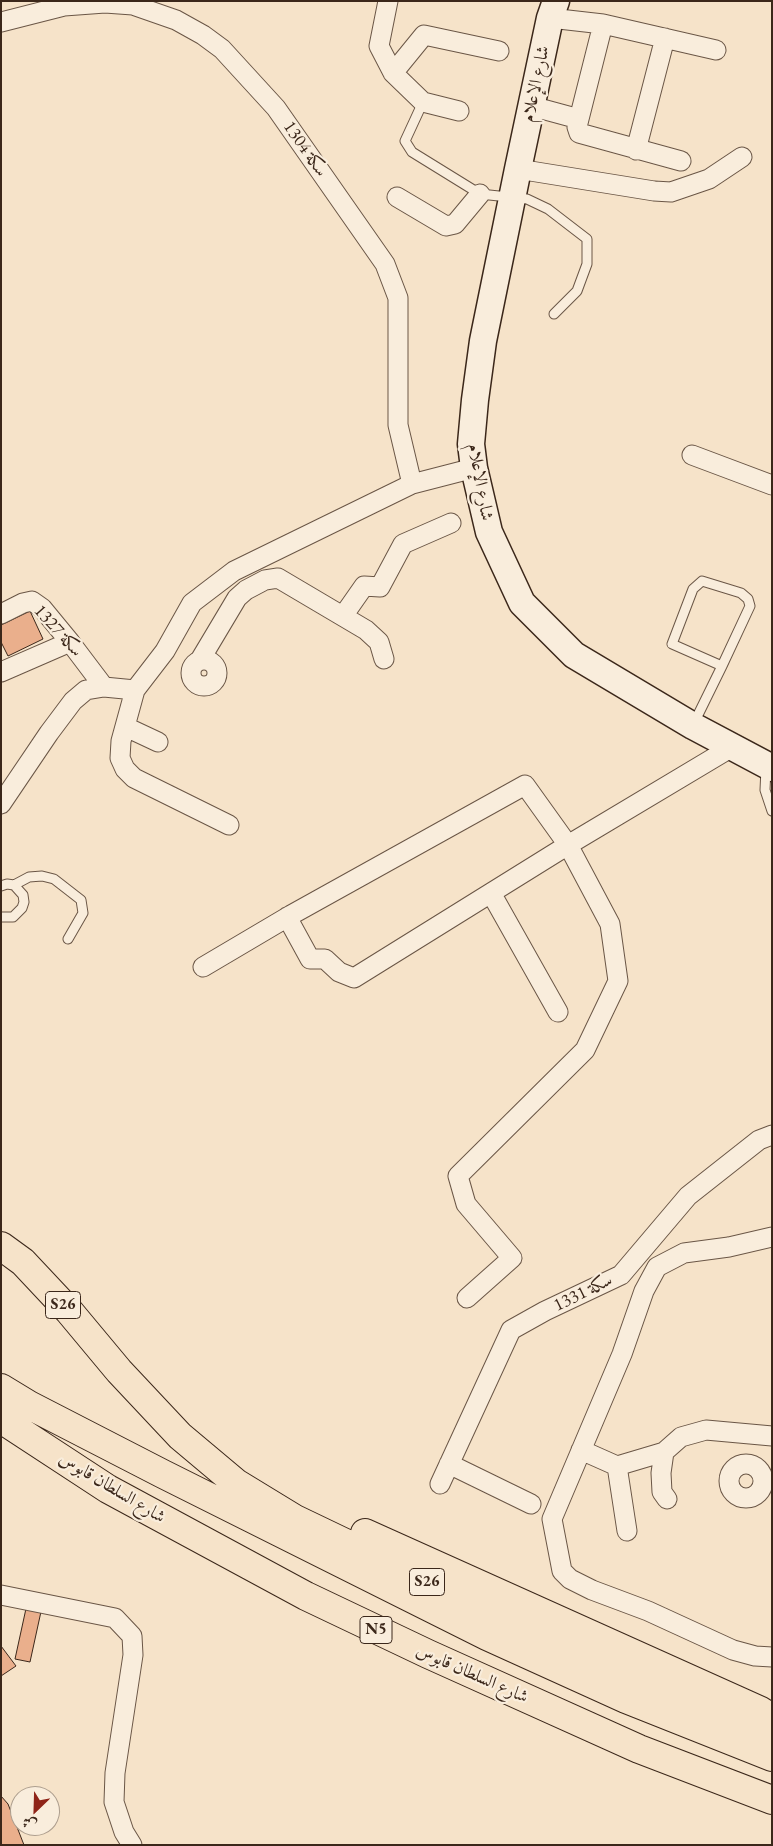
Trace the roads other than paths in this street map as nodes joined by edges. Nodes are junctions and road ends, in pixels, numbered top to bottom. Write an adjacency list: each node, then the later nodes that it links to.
1 (388, 1): 8 (street)
2 (553, 9): 4 (street); 10 (main road, شارع الإعلام)
3 (1, 22): 23 (street, سكة 1304)
4 (603, 24): 5 (street); 12 (street)
5 (665, 38): 6 (street); 13 (street)
6 (716, 50)
7 (499, 51): 8 (street)
8 (393, 73): 9 (street)
9 (423, 102): 11 (street); 17 (lane)
10 (531, 106): 12 (street); 16 (main road, شارع الإعلام)
11 (459, 111)
12 (579, 119): 13 (street)
13 (636, 150): 15 (street)
14 (742, 157): 16 (street)
15 (681, 161)
16 (518, 169): 19 (main road, شارع الإعلام)
17 (480, 194): 18 (street); 19 (lane)
18 (397, 197)
19 (513, 198): 20 (lane); 22 (main road, شارع الإعلام)
20 (554, 314)
21 (692, 455): 24 (street)
22 (474, 468): 23 (street); 35 (main road, شارع الإعلام)
23 (412, 484): 34 (street)
24 (772, 485)
25 (451, 523): 27 (street)
26 (1, 614): 28 (street, سكة 1327)
27 (343, 616): 29 (street); 30 (street)
28 (70, 642): 32 (street); 33 (street, سكة 1327)
29 (384, 658)
30 (200, 660)
31 (722, 666): 31 (lane); 35 (lane)
32 (1, 672)
33 (104, 688): 34 (street); 40 (street)
34 (136, 690): 36 (street)
35 (693, 726): 38 (main road, شارع الإعلام)
36 (126, 728): 37 (street); 42 (street)
37 (158, 742)
38 (732, 747): 39 (main road, شارع الإعلام); 43 (street)
39 (769, 766): 41 (lane)
40 (1, 804)
41 (772, 810)
42 (229, 825)
43 (568, 845): 46 (street); 47 (street); 55 (street)
44 (14, 885): 45 (lane); 48 (lane); 49 (lane)
45 (1, 886)
46 (491, 893): 47 (street); 51 (street)
47 (287, 917): 50 (street)
48 (1, 918)
49 (68, 939)
50 (203, 967)
51 (558, 1012)
52 (772, 1134): 63 (street, سكة 1331)
53 (772, 1238): 61 (street)
54 (1, 1246): 56 (highway, S26)
55 (467, 1298)
56 (119, 1371): 72 (highway); 73 (highway, S26)
57 (1, 1388): 74 (highway, شارع السلطان قابوس / N5)
58 (1, 1419): 66 (highway, شارع السلطان قابوس / N5)
59 (1, 1432): 66 (highway)
60 (772, 1436): 62 (street)
61 (581, 1450): 64 (street); 71 (street)
62 (664, 1452): 64 (street); 67 (street)
63 (449, 1464): 65 (street, سكة 1331); 68 (street)
64 (617, 1466): 69 (street)
65 (440, 1484)
66 (108, 1488): 75 (highway, شارع السلطان قابوس / N5)
67 (667, 1499)
68 (531, 1504)
69 (627, 1531)
70 (1, 1595): 76 (street)
71 (772, 1657)
72 (772, 1715)
73 (772, 1735)
74 (772, 1756)
75 (772, 1800)
76 (132, 1845)

